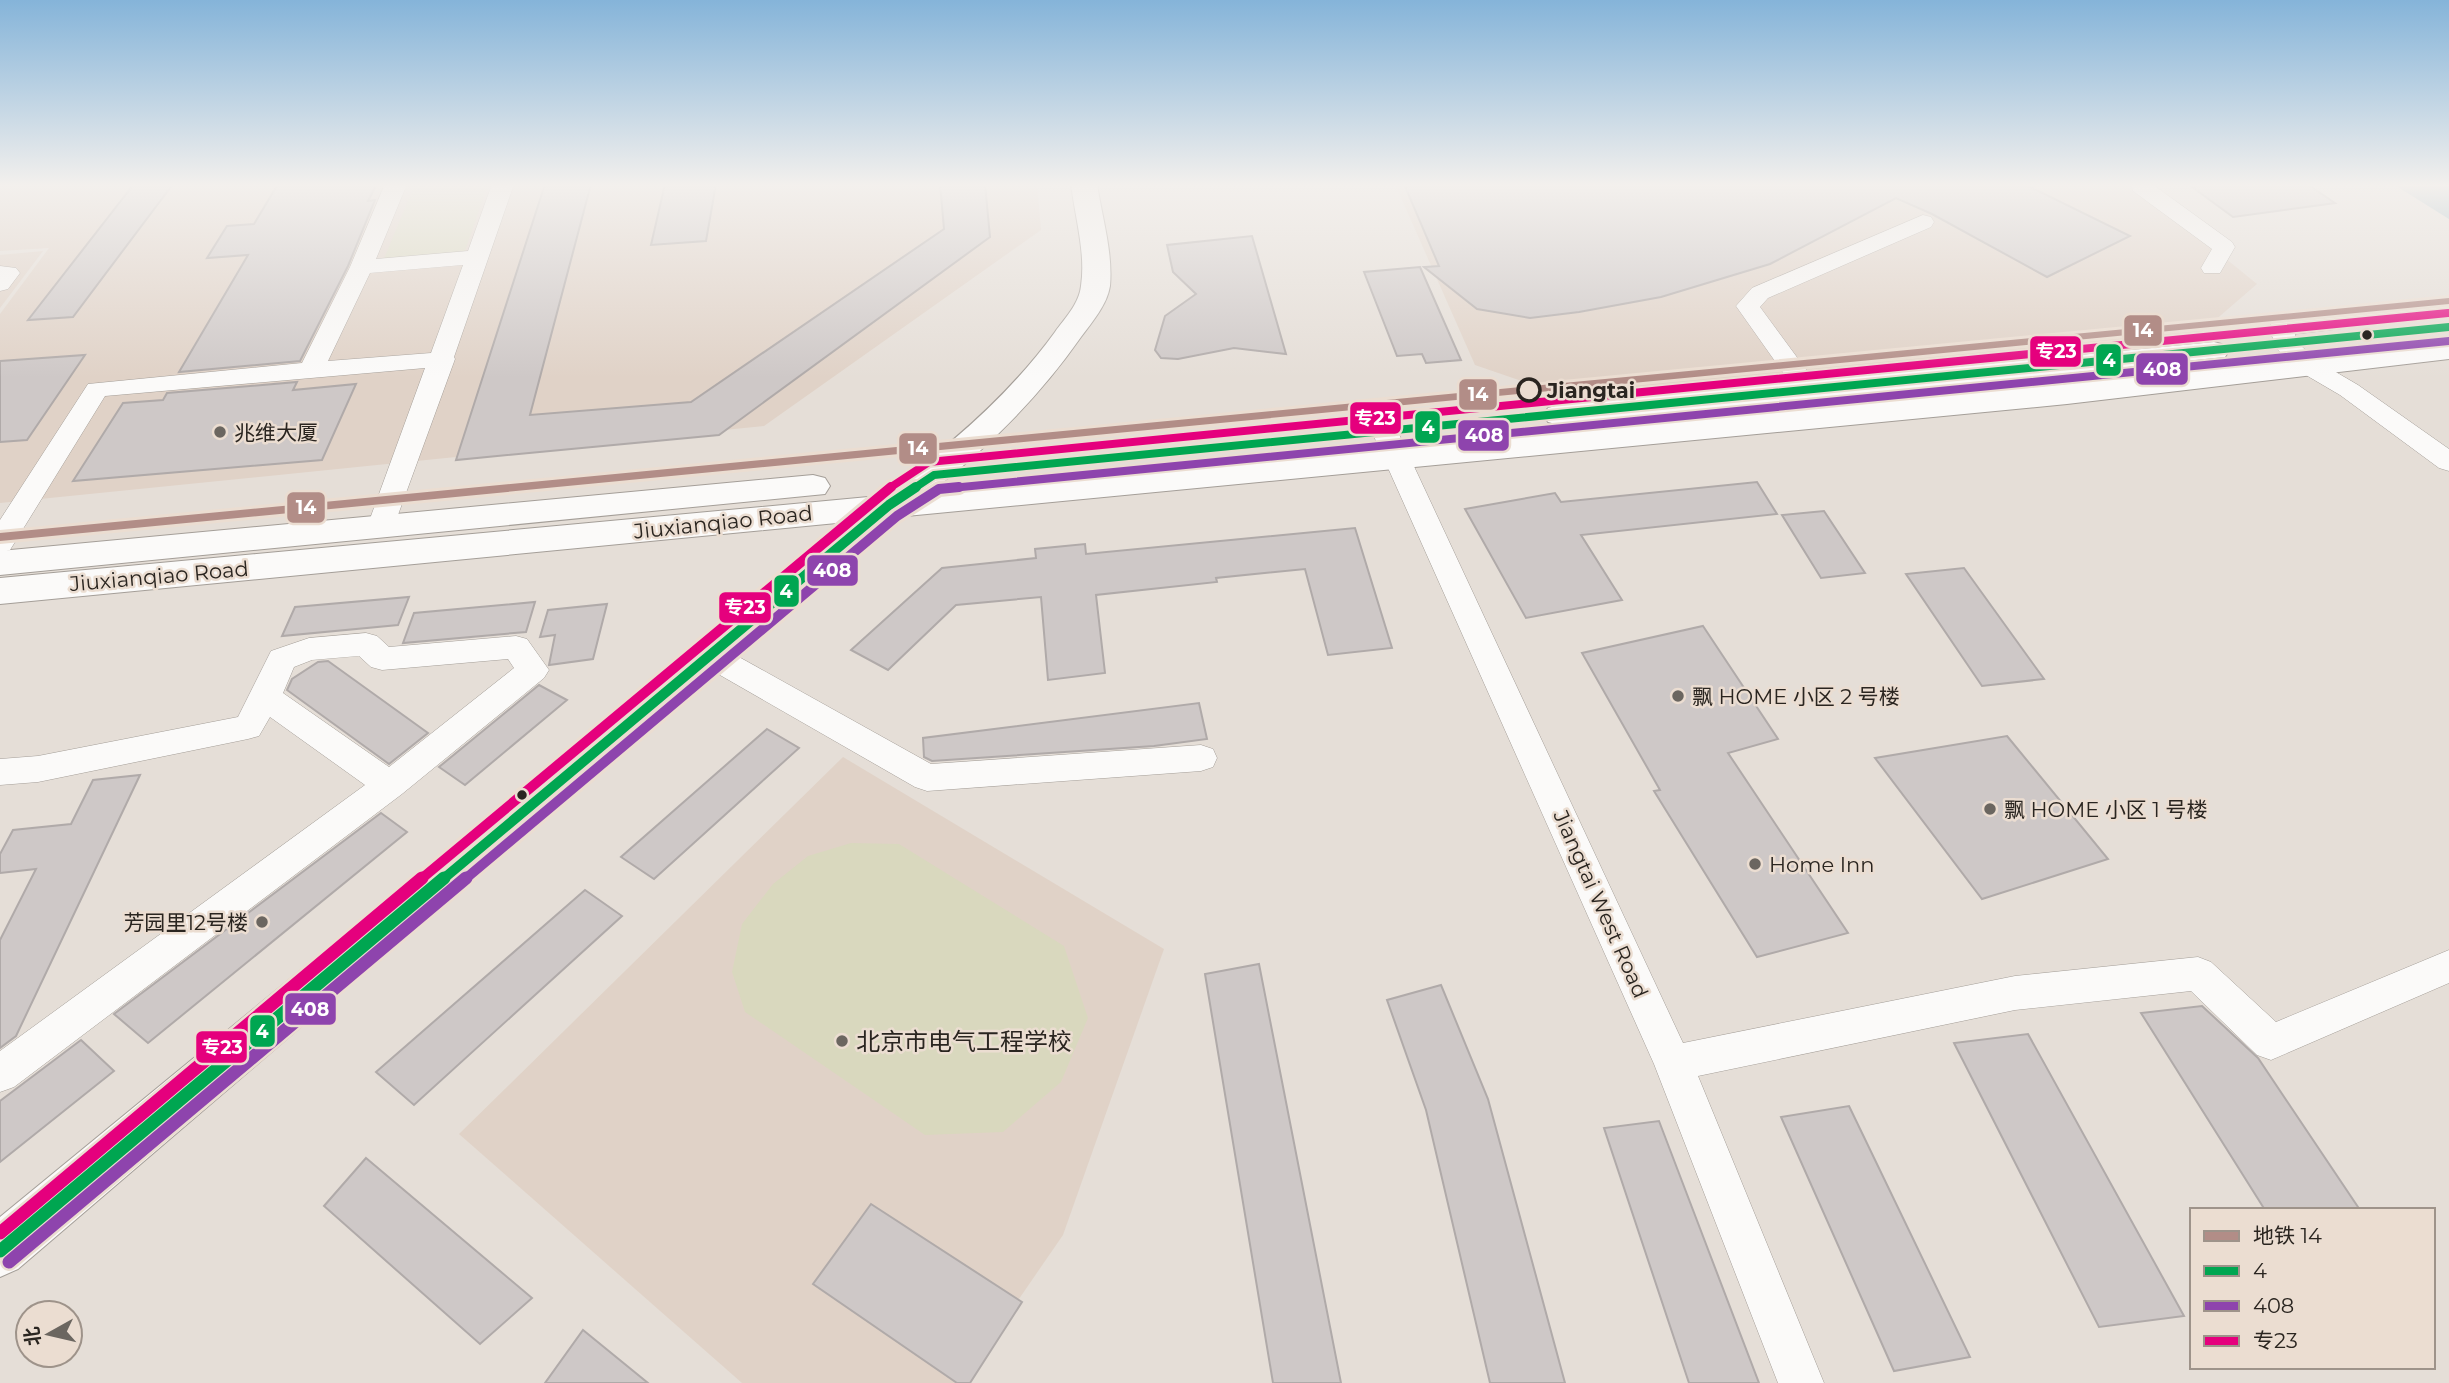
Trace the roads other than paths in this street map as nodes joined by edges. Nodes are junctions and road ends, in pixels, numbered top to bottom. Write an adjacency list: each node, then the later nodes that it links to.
1 (369, 249): 7 (street)
2 (481, 249): 6 (street)
3 (1092, 249): 21 (main road)
4 (1862, 249): 18 (street)
5 (2223, 249): 8 (street)
6 (478, 257): 7 (street); 15 (street)
7 (361, 267): 17 (street)
8 (2212, 268)
9 (0, 273): 10 (street)
10 (0, 284)
11 (2449, 309): 13 (street)
12 (2449, 327): 13 (main road, Jiuxianqiao Road)
13 (2286, 344): 16 (street); 18 (main road, Jiuxianqiao Road)
14 (2449, 350): 16 (main road, Jiuxianqiao Road)
15 (443, 359): 17 (street); 23 (street)
16 (2308, 366): 19 (main road, Jiuxianqiao Road); 20 (street)
17 (311, 370): 24 (street)
18 (1808, 390): 19 (main road, Jiuxianqiao Road)
19 (1390, 444): 21 (main road, Jiuxianqiao Road); 22 (main road, Jiuxianqiao Road); 33 (street, Jiangtai West Road)
20 (2449, 462)
21 (934, 475): 22 (main road); 23 (main road, Jiuxianqiao Road)
22 (889, 505): 26 (main road, Jiuxianqiao Road); 27 (main road)
23 (381, 527): 25 (main road, Jiuxianqiao Road)
24 (0, 543)
25 (0, 563)
26 (0, 591)
27 (710, 655): 29 (street); 35 (main road)
28 (265, 696): 30 (street); 31 (street); 31 (street)
29 (1201, 758)
30 (0, 772)
31 (390, 785): 34 (street)
32 (2449, 966): 33 (street)
33 (1673, 1063): 36 (street, Jiangtai West Road)
34 (0, 1074)
35 (0, 1251)
36 (1801, 1383)

